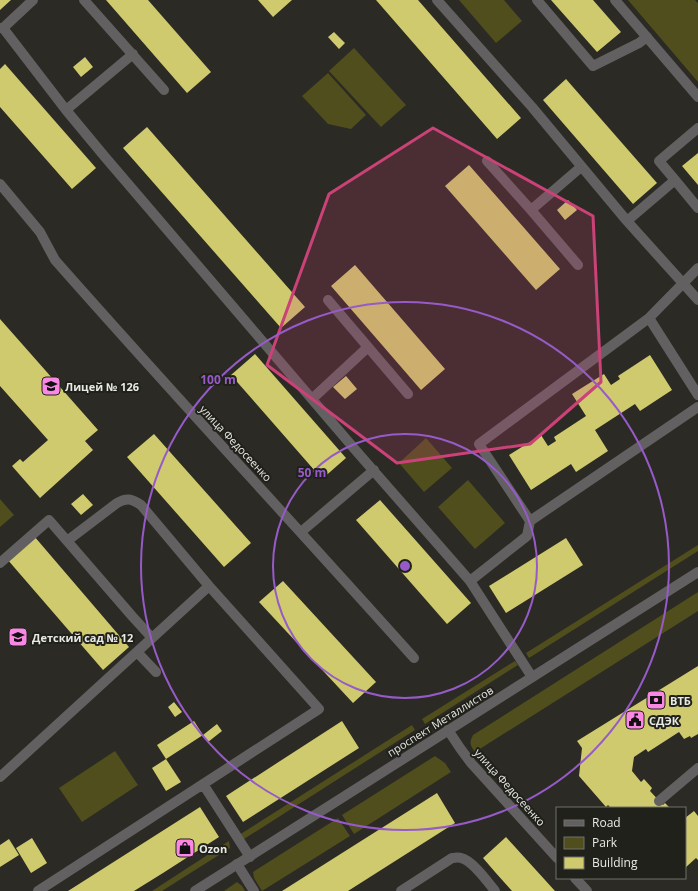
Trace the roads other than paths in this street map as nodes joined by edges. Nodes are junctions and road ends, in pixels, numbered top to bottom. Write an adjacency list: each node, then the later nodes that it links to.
1 (33, 0): 6 (street)
2 (84, 0): 8 (street)
3 (437, 0): 14 (street)
4 (537, 0): 7 (street)
5 (615, 0): 7 (street)
6 (2, 28): 11 (street)
7 (647, 37): 10 (street)
8 (133, 54): 9 (street); 11 (street)
9 (164, 90)
10 (698, 97)
11 (66, 110): 29 (street)
12 (698, 128): 15 (street)
13 (487, 161): 18 (street)
14 (581, 167): 18 (street); 19 (street)
15 (675, 180): 17 (street); 19 (street)
16 (0, 184): 33 (street, улица Федосеенко)
17 (698, 208)
18 (531, 210): 20 (street)
19 (627, 221): 22 (street)
20 (578, 266)
21 (698, 268): 22 (street)
22 (682, 283): 24 (street); 25 (street)
23 (328, 300): 26 (street)
24 (698, 300)
25 (649, 318): 28 (street); 32 (street)
26 (368, 347): 27 (street); 29 (street)
27 (408, 394)
28 (698, 395)
29 (312, 399): 31 (street)
30 (698, 407): 32 (street)
31 (374, 470): 33 (street); 37 (street)
32 (530, 521): 37 (street)
33 (301, 532): 41 (street, улица Федосеенко)
34 (67, 541): 35 (street); 38 (street); 39 (street)
35 (0, 563)
36 (698, 572): 43 (street, проспект Металлистов)
37 (470, 581): 43 (street)
38 (209, 586): 39 (street); 47 (street)
39 (152, 638): 40 (street)
40 (137, 652): 42 (street); 46 (street)
41 (414, 658)
42 (156, 672)
43 (532, 677): 44 (street, проспект Металлистов)
44 (448, 730): 49 (street, проспект Металлистов); 50 (street, улица Федосеенко)
45 (698, 768): 48 (street)
46 (0, 777)
47 (202, 784): 49 (street); 53 (street)
48 (659, 801)
49 (250, 857): 51 (street, проспект Металлистов)
50 (556, 857)
51 (237, 864): 54 (street, проспект Металлистов); 55 (street)
52 (576, 879): 58 (street)
53 (38, 891)
54 (195, 891)
55 (254, 891)
56 (401, 891): 57 (street)
57 (495, 891)
58 (587, 891)

